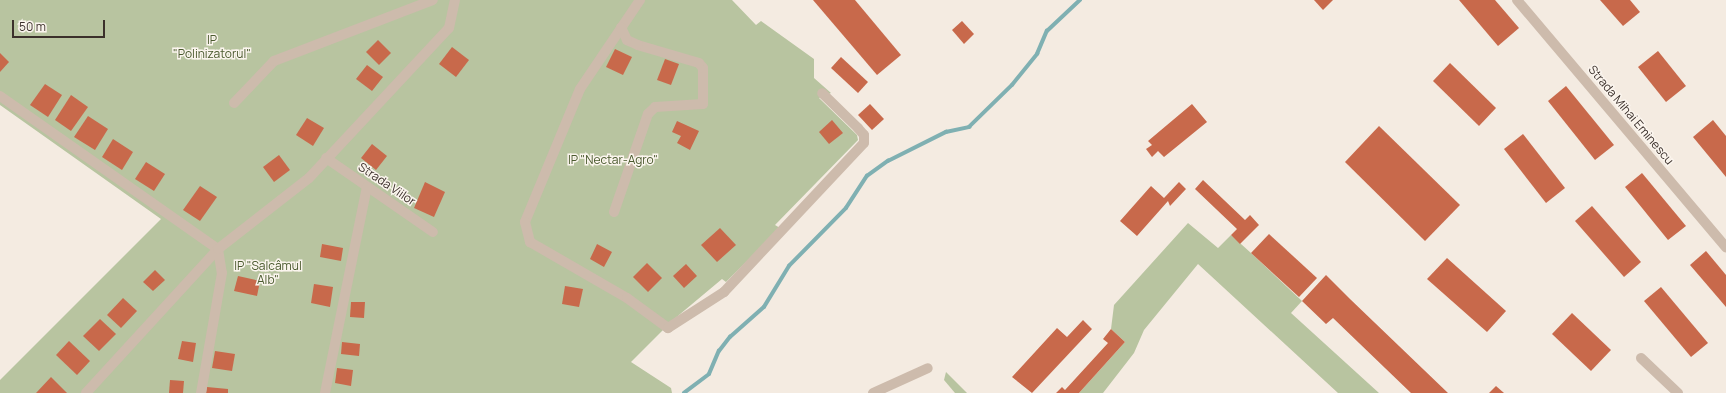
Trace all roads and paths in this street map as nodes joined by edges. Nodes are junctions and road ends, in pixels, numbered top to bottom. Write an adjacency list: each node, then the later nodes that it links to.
1 (433, 0): 8 (street)
2 (454, 0): 9 (street)
3 (640, 0): 5 (street)
4 (1517, 0): 13 (street, Strada Mihai Eminescu)
5 (621, 27): 6 (street); 11 (street)
6 (822, 93)
7 (0, 96): 14 (street)
8 (234, 103)
9 (326, 158): 10 (street, Strada Viilor); 14 (street)
10 (367, 187): 12 (street, Strada Viilor); 19 (street)
11 (614, 212)
12 (433, 232)
13 (1726, 247)
14 (218, 249): 17 (street); 18 (street)
15 (1641, 358): 21 (street)
16 (928, 368): 20 (street)
17 (86, 393)
18 (201, 393)
19 (325, 393)
20 (872, 393)
21 (1678, 393)

